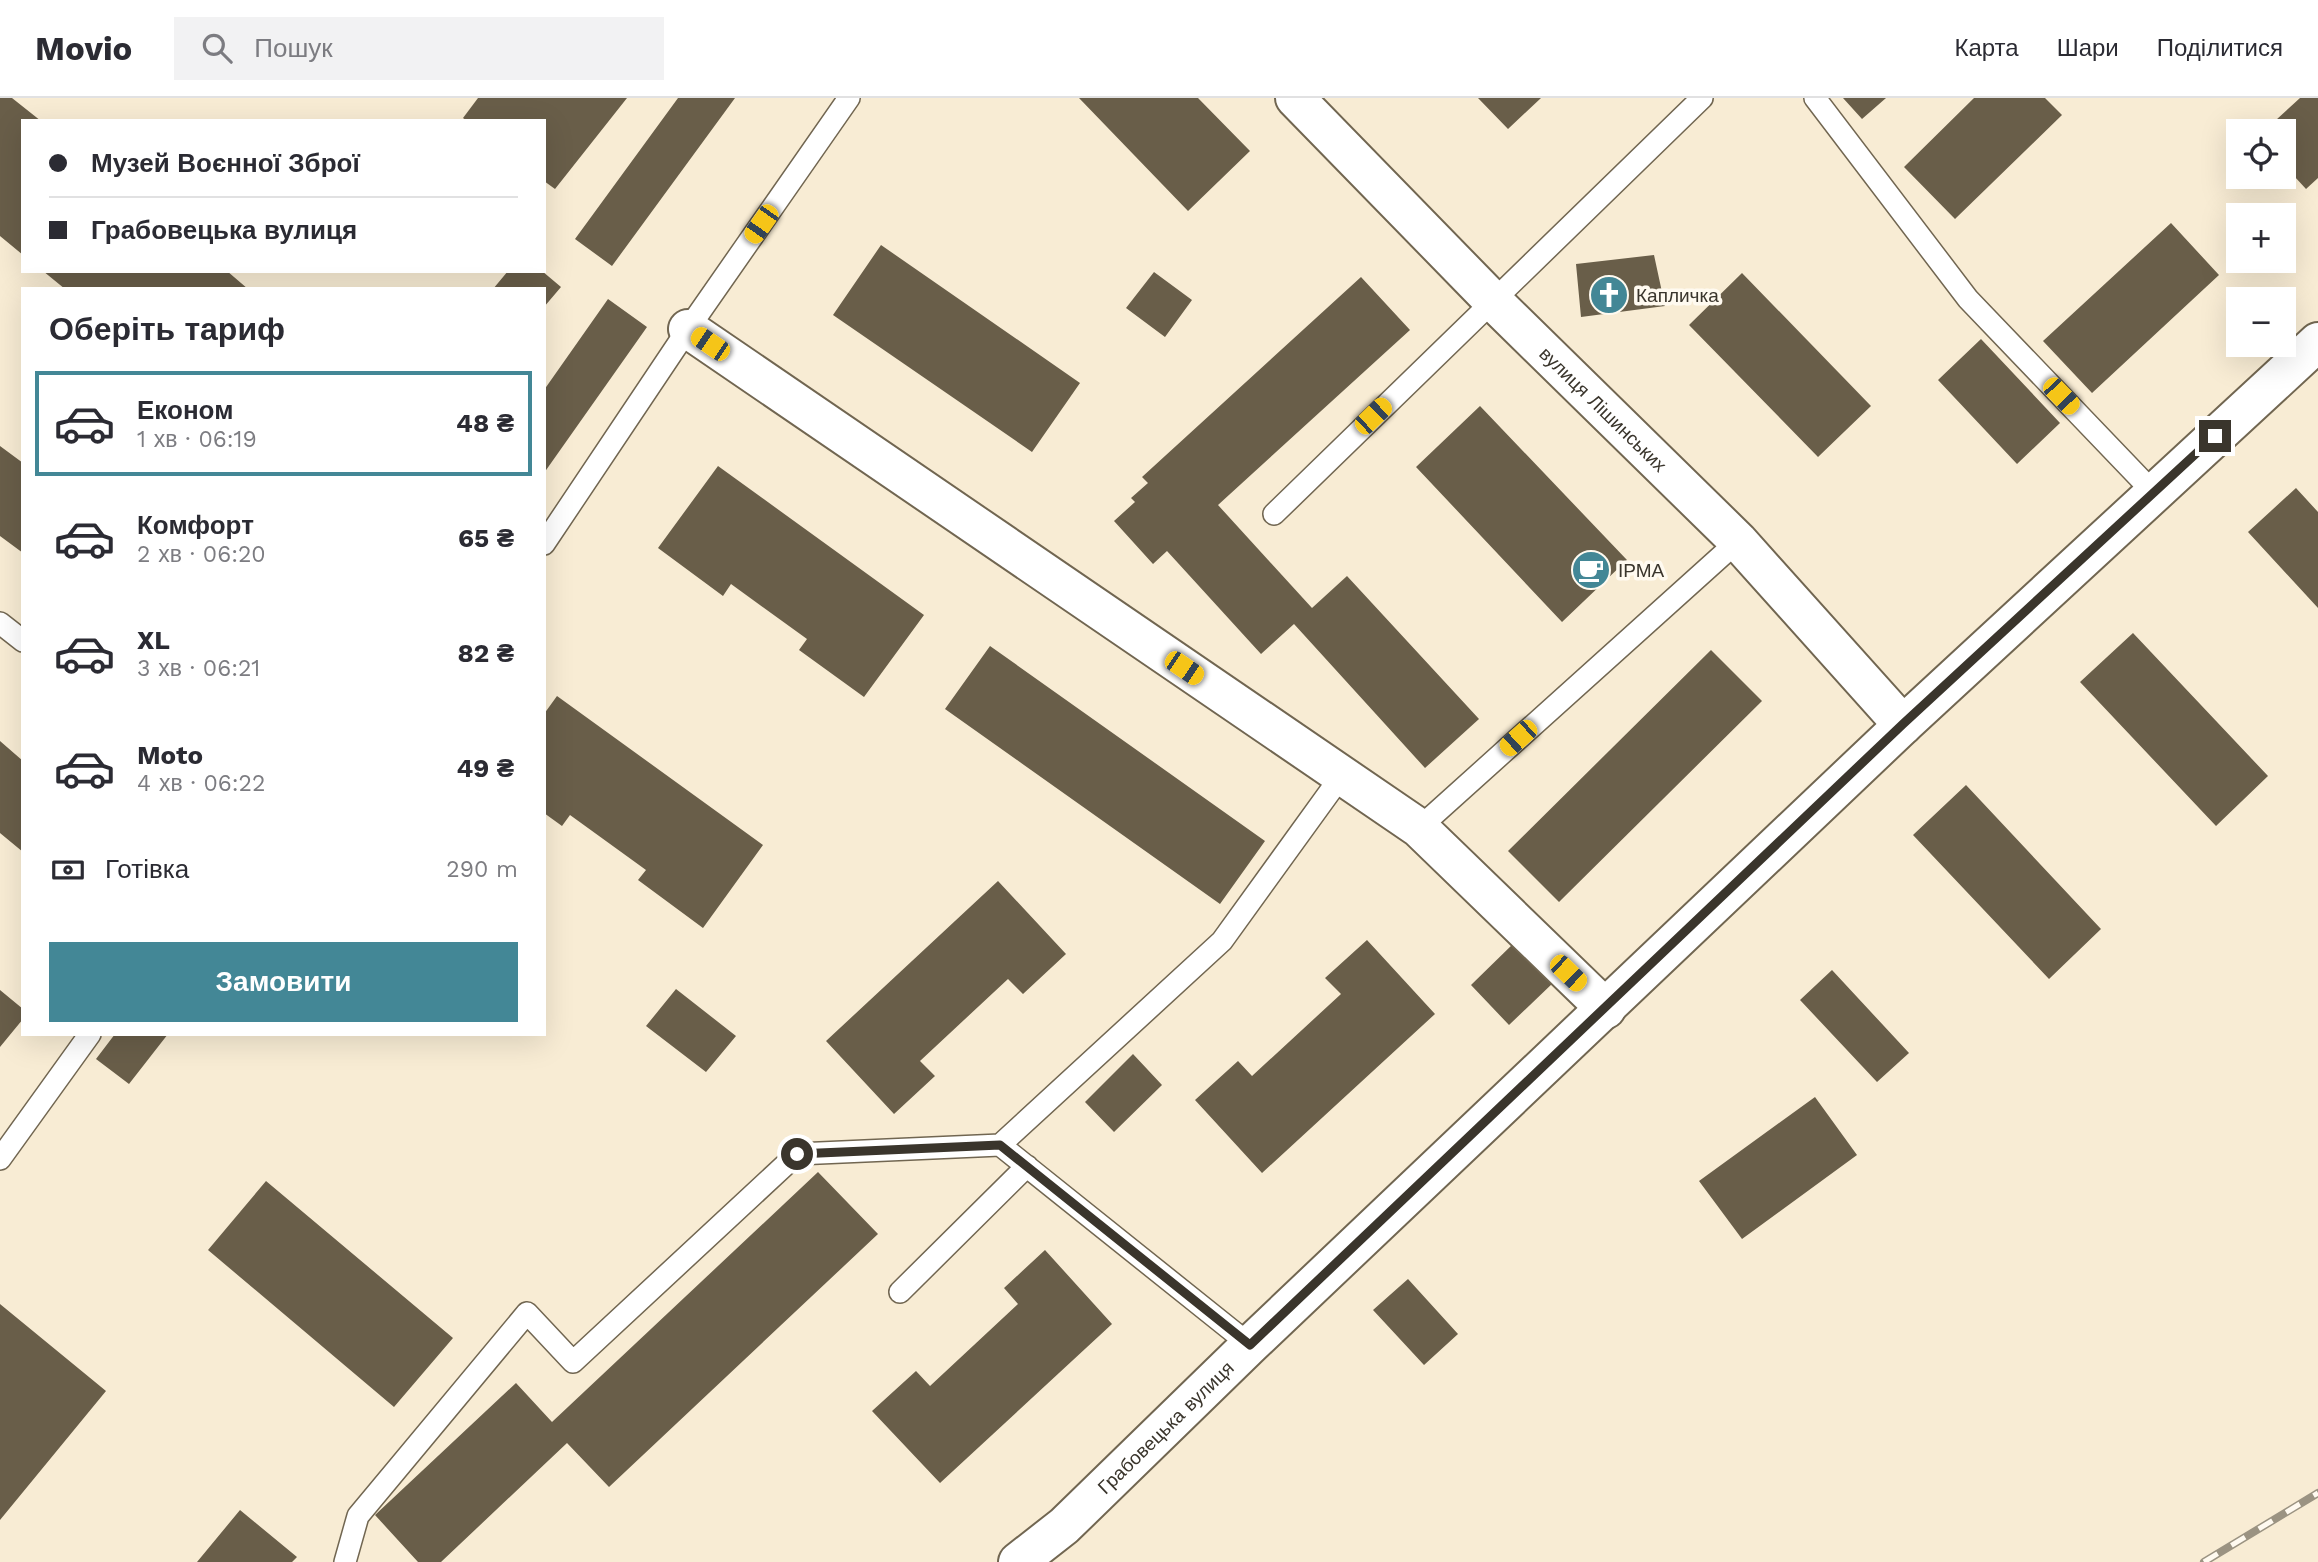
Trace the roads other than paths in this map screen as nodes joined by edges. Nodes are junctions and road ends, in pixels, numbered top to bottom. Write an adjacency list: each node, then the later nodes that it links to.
1 (849, 98): 6 (lane)
2 (1295, 98): 5 (street, вулиця Лішинських)
3 (1702, 98): 5 (lane)
4 (1815, 98): 8 (lane)
5 (1492, 300): 9 (lane); 11 (street, вулиця Лішинських)
6 (688, 329): 10 (lane); 15 (street)
7 (2318, 342): 8 (street, Грабовецька вулиця)
8 (2154, 493): 14 (street, Грабовецька вулиця)
9 (1274, 514)
10 (546, 541)
11 (1738, 541): 14 (street, вулиця Лішинських); 16 (lane)
12 (0, 623): 13 (lane)
13 (21, 639)
14 (1903, 724): 17 (street, Грабовецька вулиця)
15 (1342, 775): 16 (street); 19 (lane)
16 (1419, 828): 17 (street)
17 (1606, 1009): 23 (street, Грабовецька вулиця)
18 (89, 1036): 20 (lane)
19 (1000, 1145): 21 (lane); 24 (lane)
20 (0, 1159)
21 (1027, 1166): 22 (lane); 23 (lane)
22 (901, 1292)
23 (1250, 1345): 25 (street, Грабовецька вулиця)
24 (345, 1562)
25 (1018, 1562)

